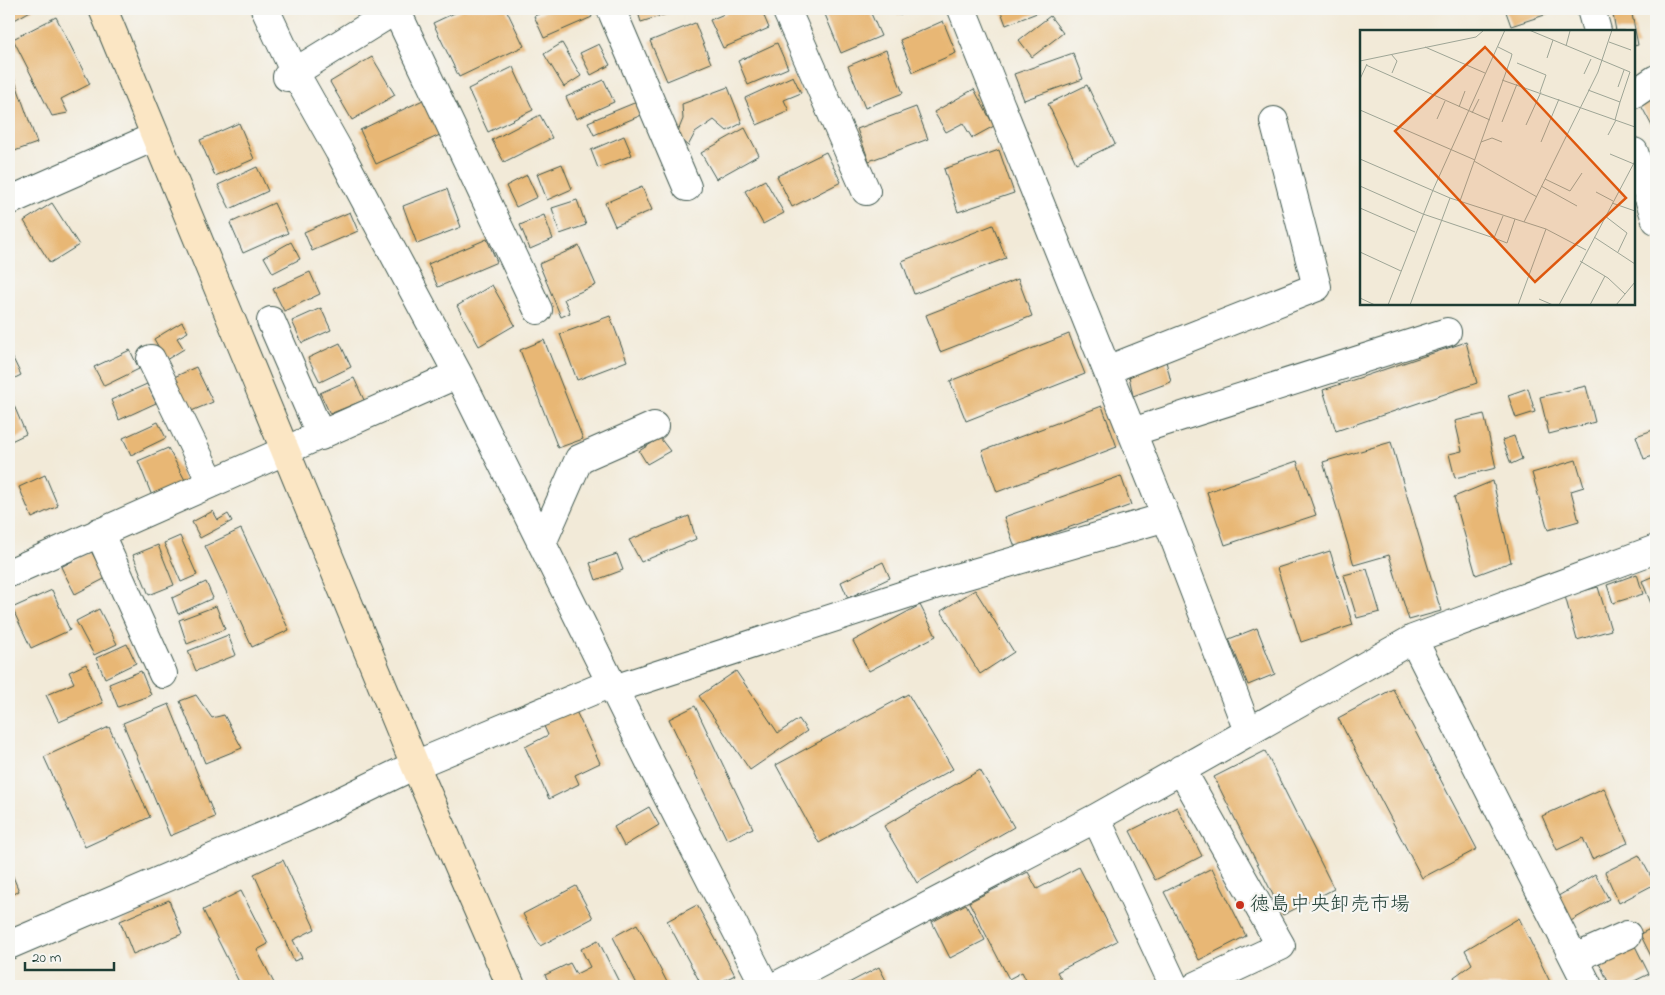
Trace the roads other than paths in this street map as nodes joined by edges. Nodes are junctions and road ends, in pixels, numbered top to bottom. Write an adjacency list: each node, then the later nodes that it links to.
1 (103, 9): 13 (street)
2 (265, 9): 9 (street)
3 (396, 9): 9 (street); 19 (street)
4 (612, 9): 15 (street)
5 (786, 9): 16 (street)
6 (962, 9): 23 (street)
7 (1591, 9): 8 (street)
8 (1597, 30)
9 (291, 75): 24 (street)
10 (1656, 79): 11 (street)
11 (1635, 93)
12 (1274, 121): 23 (street)
13 (154, 137): 17 (street); 28 (street)
14 (1635, 155): 18 (street)
15 (687, 187)
16 (866, 191)
17 (9, 201)
18 (1656, 218)
19 (538, 310)
20 (271, 321): 27 (street)
21 (1447, 332): 26 (street)
22 (151, 359): 29 (street)
23 (1107, 370): 26 (street)
24 (458, 374): 27 (street); 32 (street)
25 (654, 426): 32 (street)
26 (1132, 432): 30 (street)
27 (321, 436): 28 (street)
28 (285, 449): 29 (street); 39 (street)
29 (211, 482): 31 (street)
30 (1166, 516): 37 (street); 38 (street)
31 (99, 532): 34 (street); 36 (street)
32 (542, 543): 37 (street)
33 (1656, 549): 35 (street)
34 (9, 573)
35 (1413, 640): 38 (street); 44 (street)
36 (163, 674)
37 (613, 686): 39 (street); 46 (street)
38 (1248, 731): 40 (street)
39 (415, 765): 43 (street); 45 (street)
40 (1181, 770): 41 (street); 49 (street)
41 (1096, 818): 47 (street); 48 (street)
42 (1627, 934): 44 (street)
43 (9, 945)
44 (1575, 958): 50 (street)
45 (511, 986)
46 (765, 986)
47 (776, 986)
48 (1174, 986)
49 (1196, 986)
50 (1588, 986)

